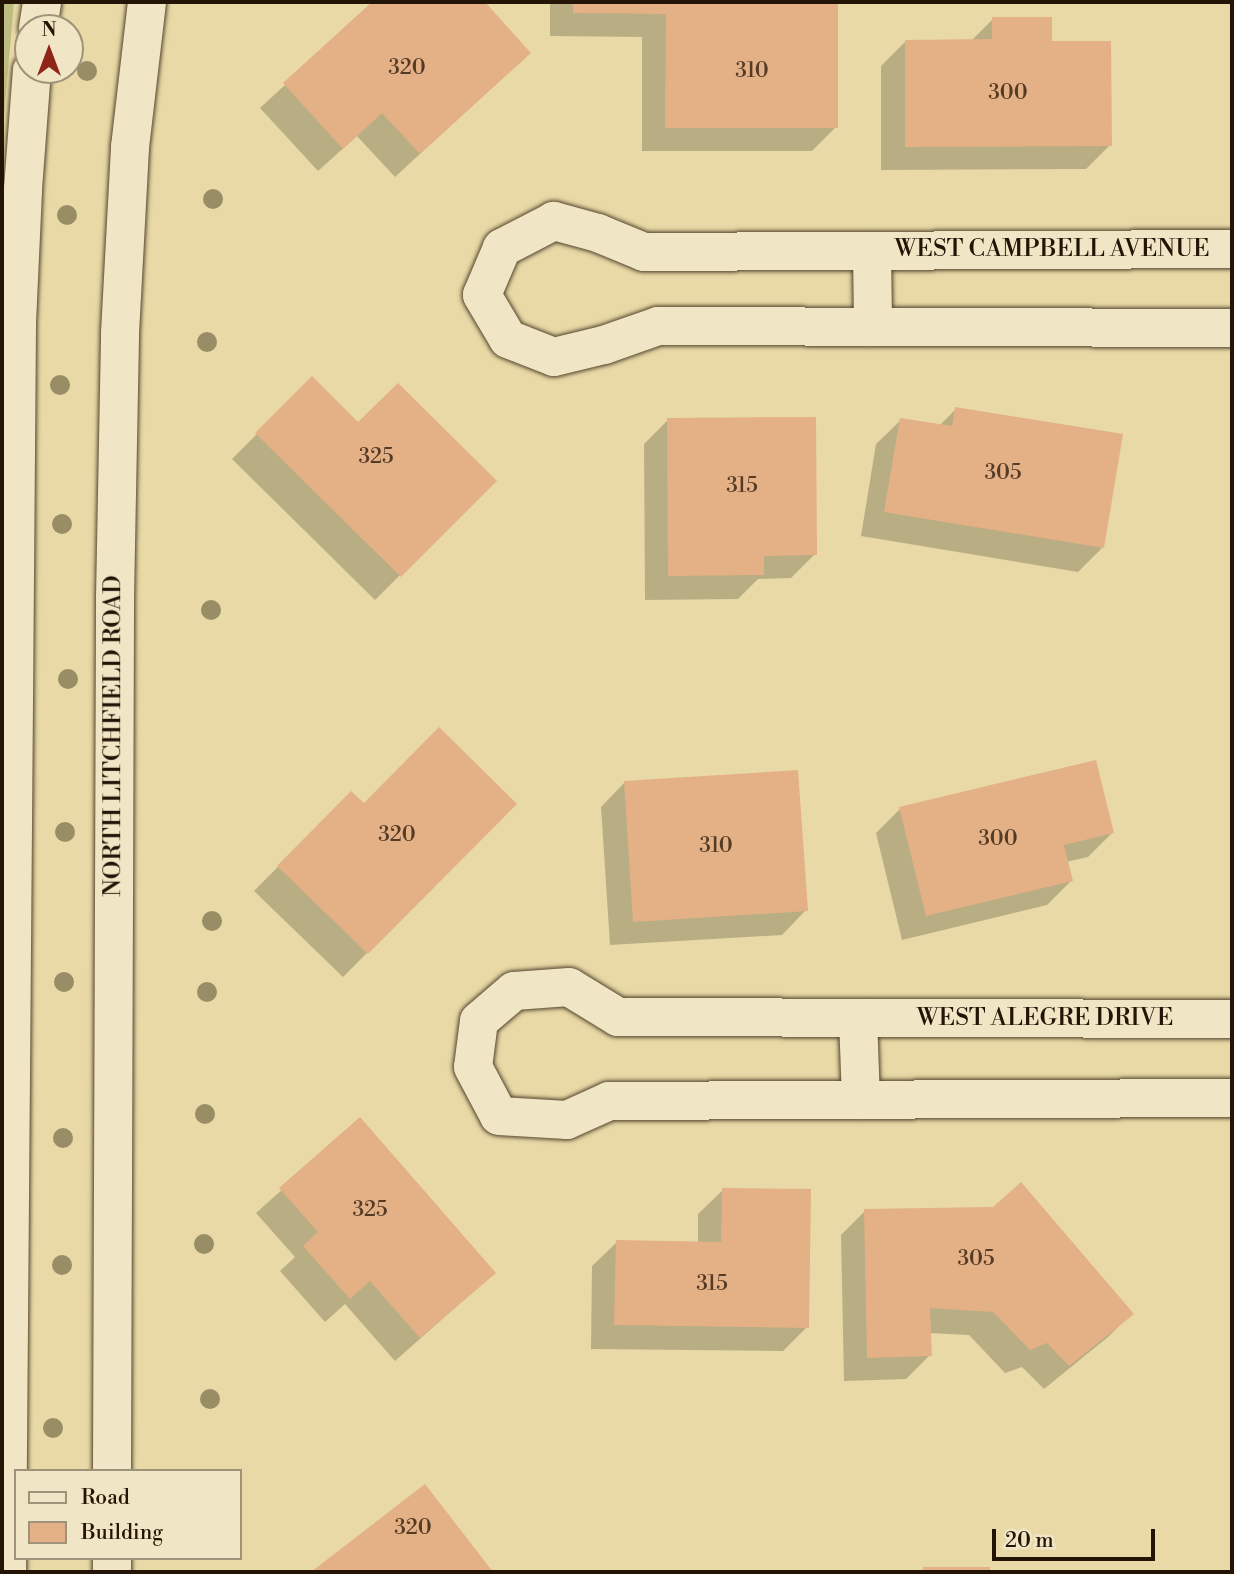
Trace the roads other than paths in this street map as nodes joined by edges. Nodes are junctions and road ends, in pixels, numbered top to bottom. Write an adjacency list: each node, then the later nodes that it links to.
1 (147, 2): 12 (street, NORTH LITCHFIELD ROAD)
2 (31, 84): 10 (street)
3 (1232, 249): 4 (street, WEST CAMPBELL AVENUE)
4 (872, 251): 5 (street, WEST CAMPBELL AVENUE); 5 (street, WEST CAMPBELL AVENUE)
5 (873, 327): 6 (street, WEST CAMPBELL AVENUE)
6 (1232, 328)
7 (858, 1018): 8 (street, WEST ALEGRE DRIVE); 11 (street); 11 (street, WEST ALEGRE DRIVE)
8 (1232, 1019)
9 (1232, 1098): 11 (street, WEST ALEGRE DRIVE)
10 (5, 1100): 13 (street)
11 (861, 1100)
12 (112, 1469)
13 (7, 1572)

